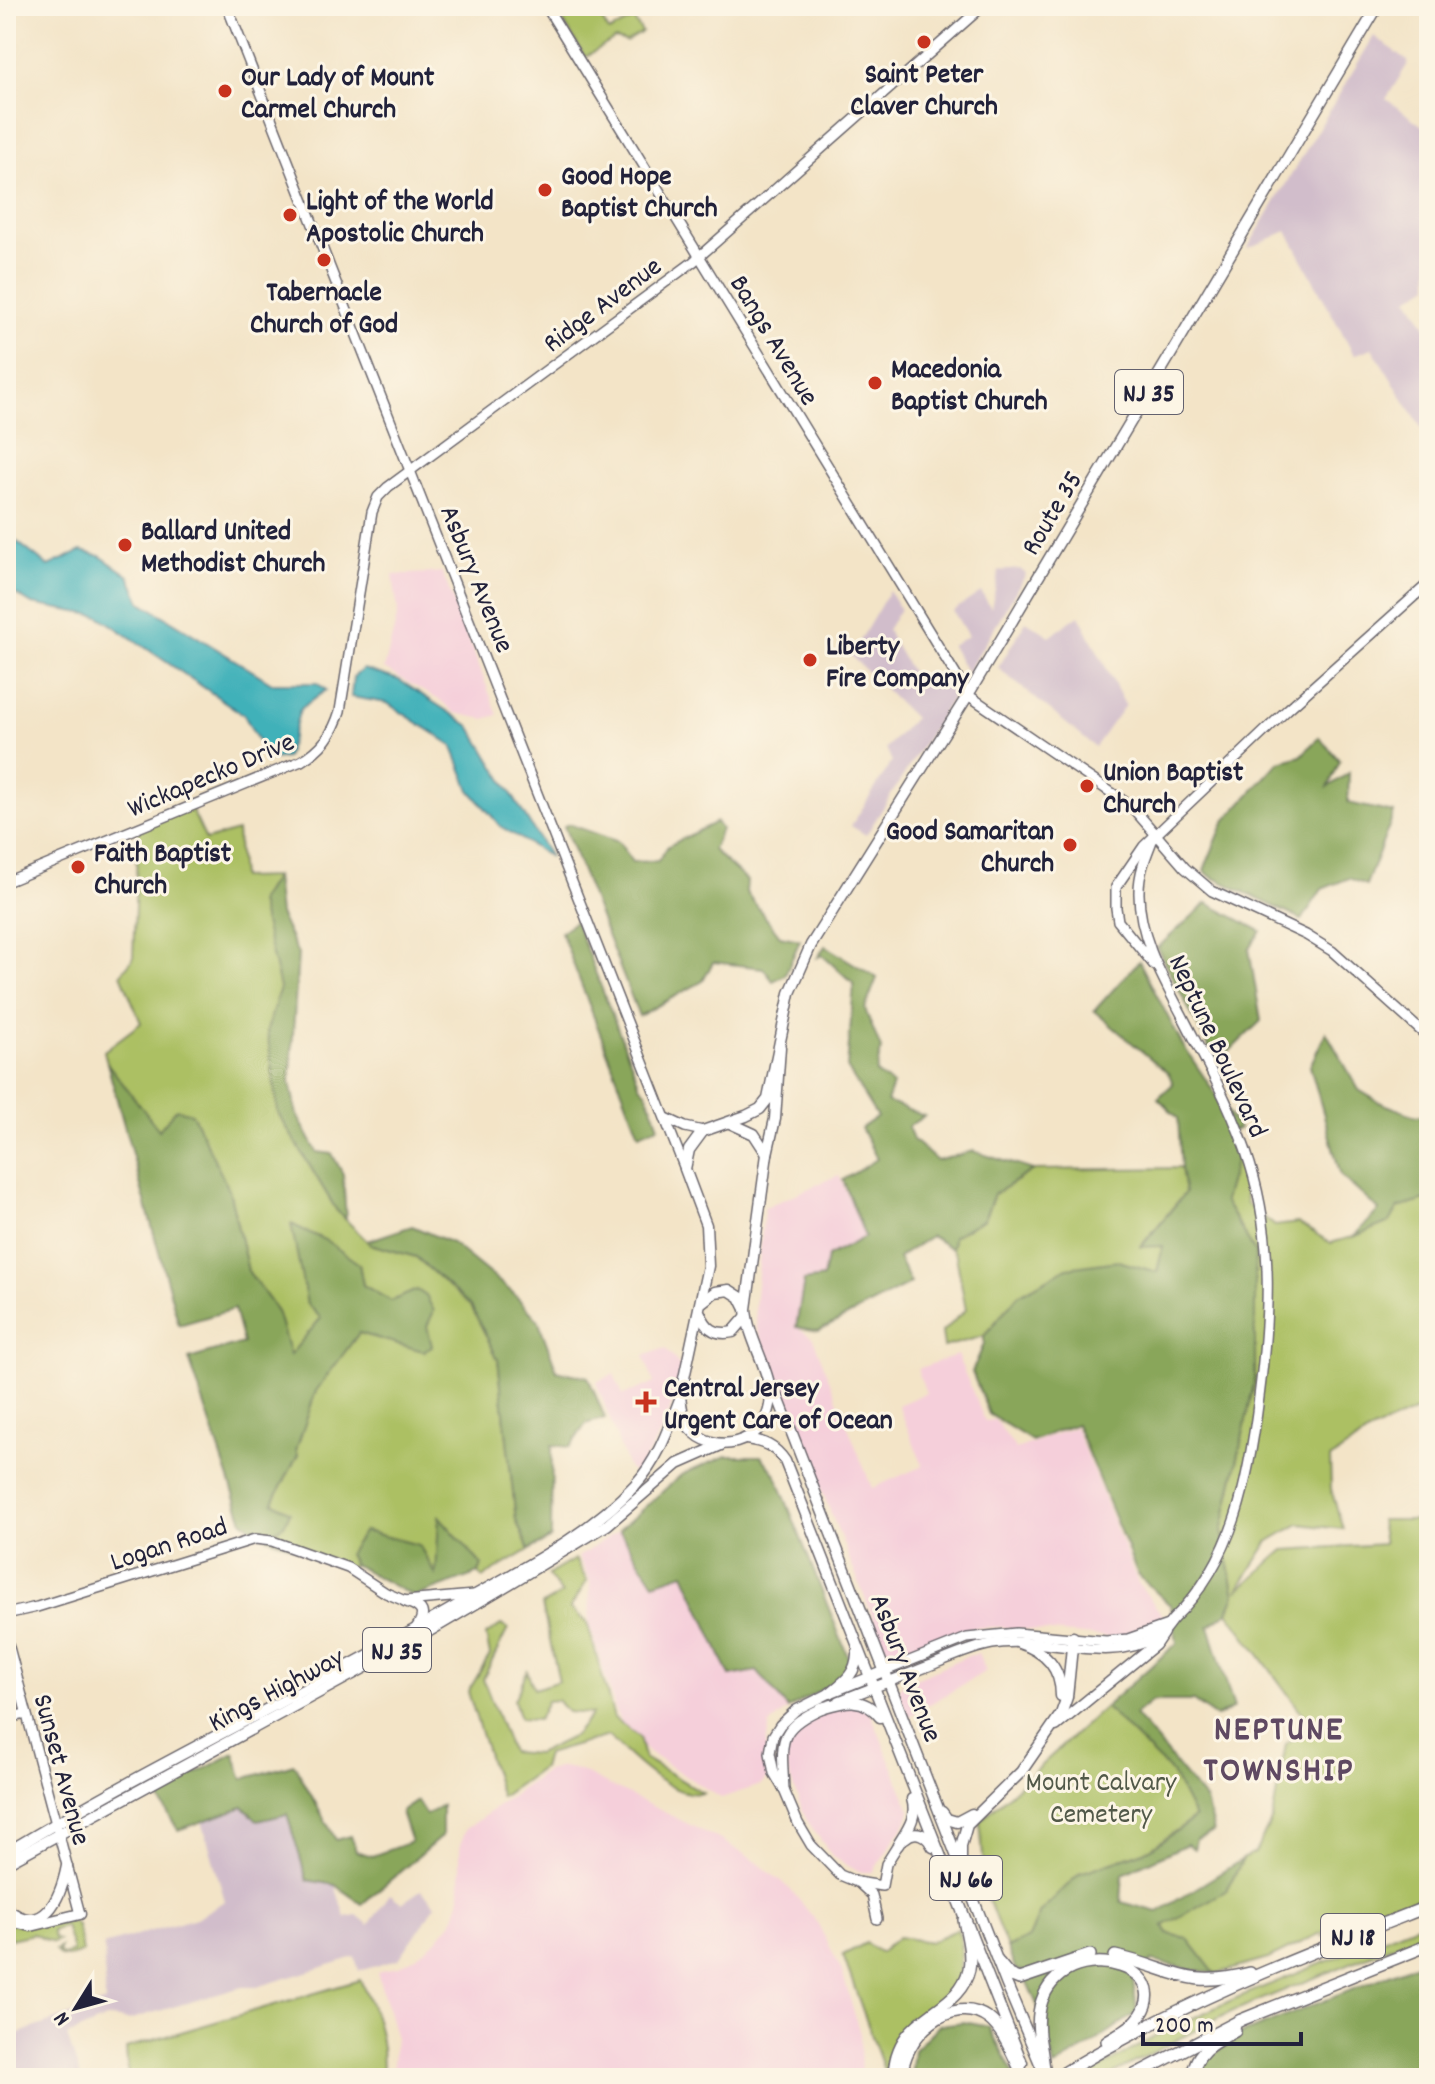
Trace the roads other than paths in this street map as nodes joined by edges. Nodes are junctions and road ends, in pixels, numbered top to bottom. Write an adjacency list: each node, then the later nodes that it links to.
1 (227, 6): 6 (street, Asbury Avenue)
2 (546, 6): 5 (street, Bangs Avenue)
3 (983, 6): 5 (street, Ridge Avenue)
4 (1378, 6): 9 (main road, Route 35 / NJ 35)
5 (700, 256): 6 (street, Ridge Avenue); 9 (street, Bangs Avenue)
6 (411, 470): 8 (street, Ridge Avenue); 15 (street, Asbury Avenue)
7 (1429, 583): 10 (street, Neptune Boulevard)
8 (345, 683): 11 (street, Wickapecko Drive)
9 (968, 695): 10 (street); 14 (main road, Route 35 / NJ 35)
10 (1155, 833): 12 (street, Neptune Boulevard); 12 (street); 13 (street)
11 (6, 882)
12 (1165, 981): 29 (street, Neptune Boulevard)
13 (1429, 1038)
14 (780, 1047): 16 (main road, NJ 35); 18 (main road, NJ 35)
15 (666, 1118): 17 (street); 19 (street, Asbury Avenue)
16 (730, 1123): 17 (main road, NJ 35); 18 (main road)
17 (703, 1131): 19 (main road)
18 (767, 1154): 20 (main road, NJ 35)
19 (685, 1169): 21 (main road, NJ 35)
20 (752, 1267): 22 (main road, NJ 35); 37 (main road, Asbury Avenue / NJ 66)
21 (701, 1308): 22 (main road); 22 (main road); 23 (main road, NJ 35)
22 (746, 1313): 24 (main road, NJ 35)
23 (680, 1397): 25 (main road); 26 (main road, Kings Highway / NJ 35)
24 (746, 1439): 25 (main road, NJ 35); 36 (main road, Asbury Avenue / NJ 66)
25 (721, 1445): 49 (main road, Kings Highway / NJ 35)
26 (477, 1594): 27 (street); 30 (main road, Kings Highway / NJ 35)
27 (405, 1601): 28 (street, Logan Road); 30 (main road)
28 (6, 1614)
29 (1165, 1629): 33 (street, Neptune Boulevard); 44 (main road)
30 (415, 1630): 49 (main road, Kings Highway / NJ 35)
31 (1005, 1633): 33 (street, Neptune Boulevard); 35 (street); 37 (street, Neptune Boulevard)
32 (6, 1636): 41 (street, Sunset Avenue)
33 (1073, 1642): 34 (street, Neptune Boulevard); 44 (main road)
34 (1019, 1643): 35 (street, Neptune Boulevard); 44 (main road)
35 (984, 1647): 37 (street, Neptune Boulevard)
36 (857, 1648): 38 (main road, Asbury Avenue / NJ 66); 39 (main road)
37 (887, 1677): 38 (street, Neptune Boulevard); 47 (main road, Asbury Avenue / NJ 66)
38 (870, 1683): 39 (street); 40 (street); 43 (main road, Asbury Avenue / NJ 66)
39 (830, 1693): 46 (street)
40 (821, 1708): 43 (main road); 46 (street)
41 (26, 1714): 42 (street); 49 (street, Sunset Avenue)
42 (6, 1718)
43 (889, 1730): 45 (main road, Asbury Avenue / NJ 66)
44 (1048, 1732): 48 (main road)
45 (904, 1767): 50 (main road); 54 (main road, Asbury Avenue / NJ 66)
46 (784, 1790): 55 (street)
47 (935, 1800): 48 (main road); 52 (main road, Asbury Avenue / NJ 66)
48 (989, 1801): 52 (main road)
49 (57, 1830): 51 (main road, Kings Highway / NJ 35); 53 (street, Sunset Avenue)
50 (898, 1845): 54 (main road); 55 (street)
51 (9, 1856)
52 (961, 1865): 63 (main road, Asbury Avenue / NJ 66)
53 (67, 1866): 57 (main road); 58 (street, Sunset Avenue)
54 (945, 1872): 61 (main road, Asbury Avenue / NJ 66)
55 (857, 1882): 59 (street)
56 (1429, 1906): 64 (highway, NJ 18)
57 (6, 1908)
58 (80, 1914): 60 (main road)
59 (877, 1919)
60 (6, 1920)
61 (964, 1920): 67 (highway); 69 (main road, Asbury Avenue / NJ 66)
62 (1429, 1945): 65 (highway, NJ 18)
63 (999, 1963): 64 (highway); 66 (main road, Asbury Avenue / NJ 66)
64 (1277, 1966): 66 (highway, NJ 18)
65 (1289, 2002): 70 (highway, NJ 18); 71 (highway)
66 (1054, 2076): 66 (highway)
67 (894, 2078)
68 (902, 2078): 69 (highway)
69 (1027, 2078)
70 (1129, 2078)
71 (1193, 2078)

